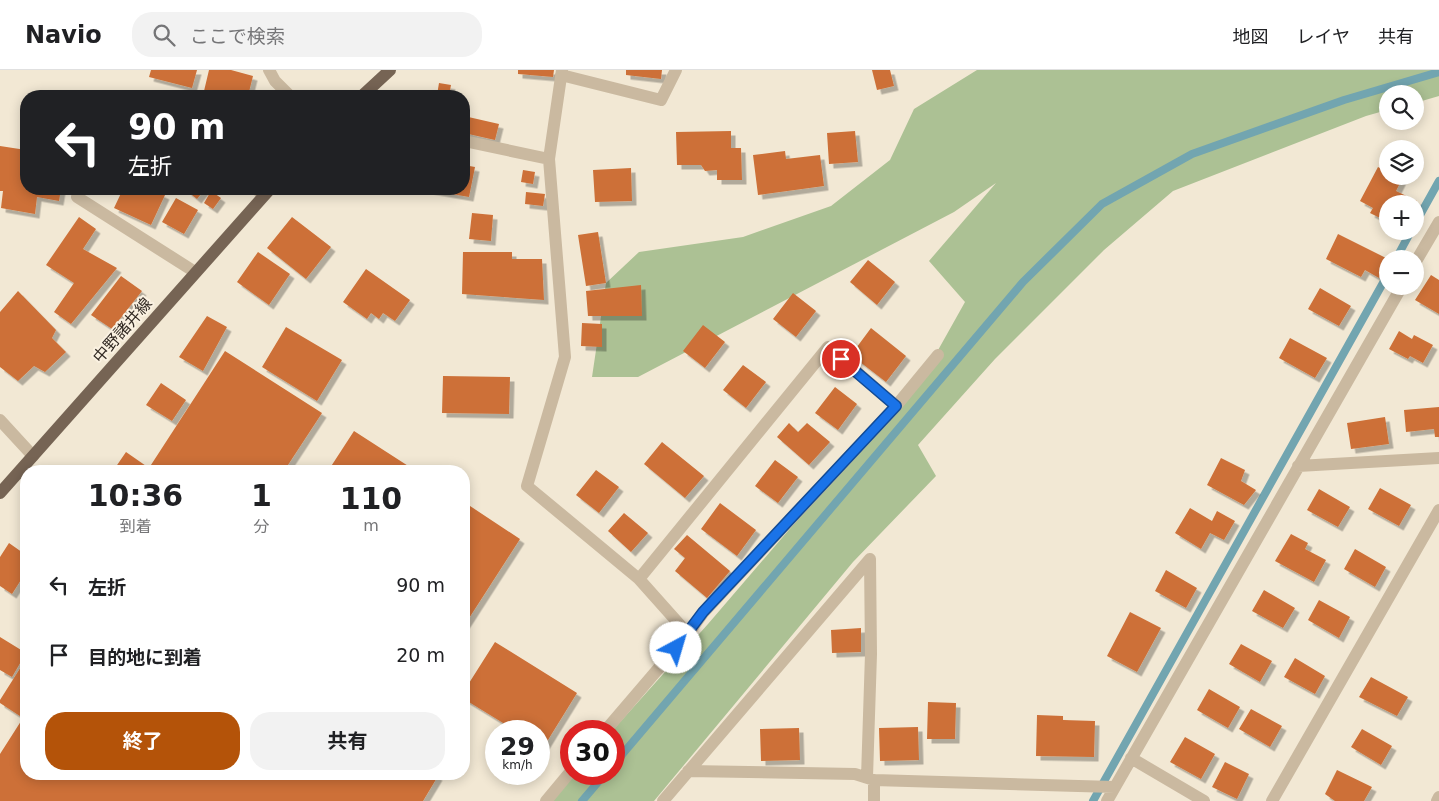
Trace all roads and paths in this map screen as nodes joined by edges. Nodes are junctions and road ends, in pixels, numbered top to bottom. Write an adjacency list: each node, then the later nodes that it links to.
1 (269, 70): 5 (street)
2 (390, 70): 6 (main road)
3 (676, 70): 4 (street)
4 (562, 72): 8 (street)
5 (284, 90)
6 (368, 90)
7 (470, 142): 8 (street)
8 (549, 159): 25 (street)
9 (260, 195): 13 (main road, 中野諸井線)
10 (77, 197): 13 (street)
11 (1439, 222): 12 (street)
12 (1423, 250)
13 (194, 272): 18 (main road, 中野諸井線)
14 (1397, 295): 21 (street)
15 (938, 355): 16 (street)
16 (896, 406): 25 (street); 26 (street)
17 (0, 420): 18 (street)
18 (33, 456): 20 (main road, 中野諸井線)
19 (1439, 458): 21 (street)
20 (25, 465)
21 (1298, 466): 28 (street)
22 (20, 471): 23 (main road, 中野諸井線)
23 (0, 493)
24 (1439, 510): 39 (street)
25 (639, 578): 26 (street)
26 (688, 634): 27 (street)
27 (614, 720)
28 (1131, 758): 32 (street); 38 (street)
29 (688, 772): 30 (street); 30 (street); 35 (street)
30 (870, 779): 32 (street); 36 (street)
31 (560, 784): 34 (street)
32 (1114, 786): 37 (street)
33 (1439, 797): 40 (street)
34 (546, 801)
35 (663, 801)
36 (874, 801)
37 (1106, 801)
38 (1204, 801)
39 (1272, 801)
40 (1437, 801)

